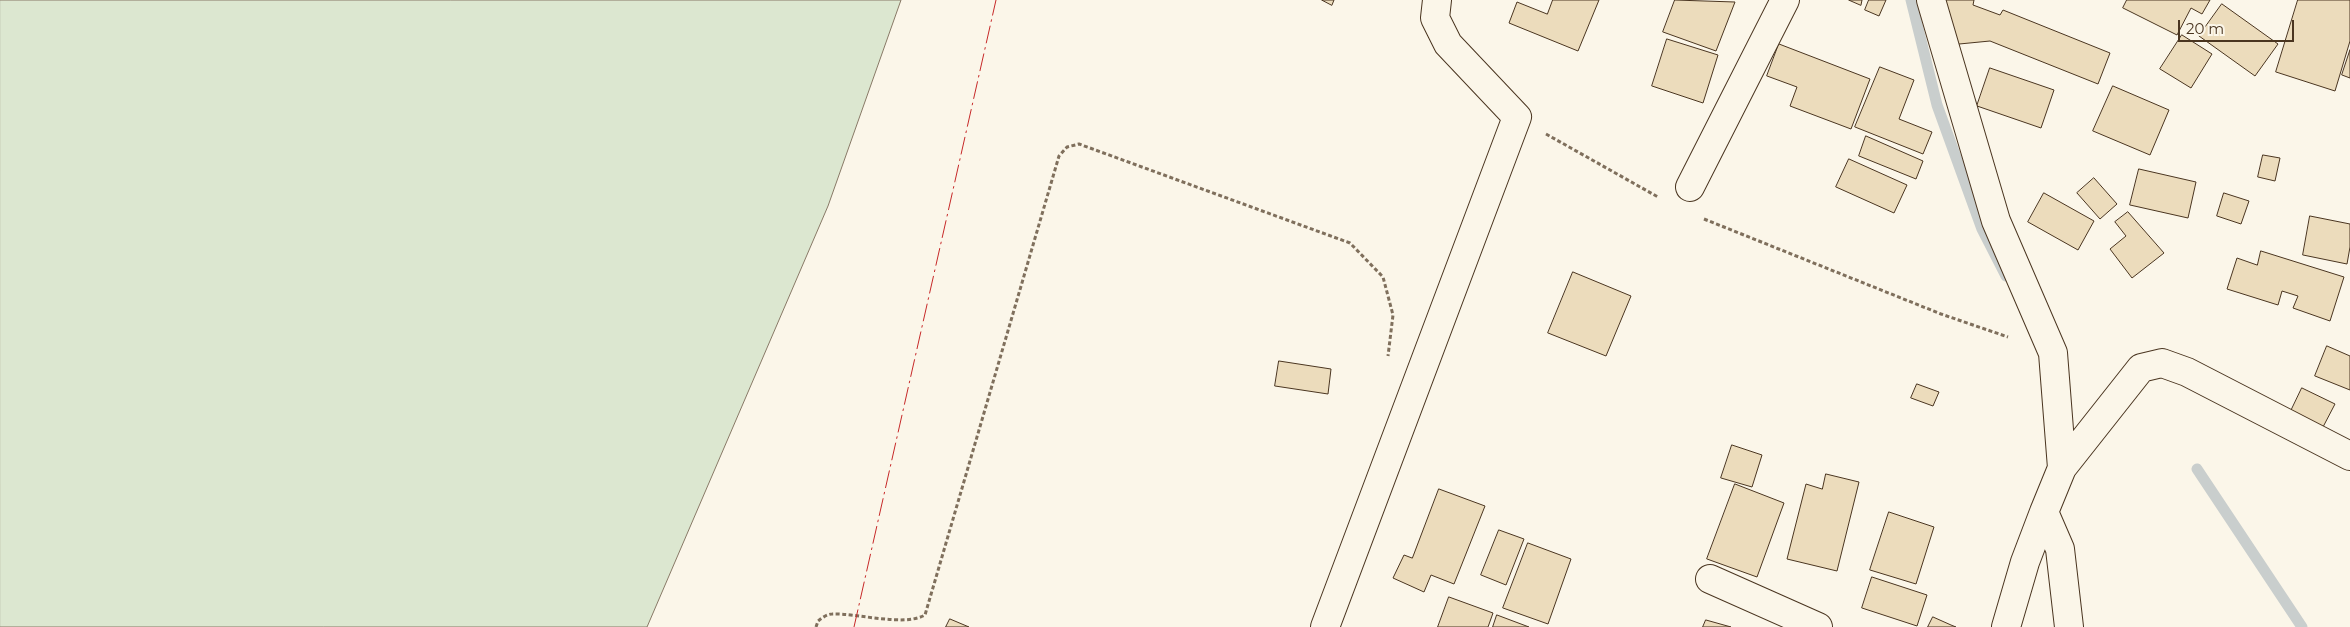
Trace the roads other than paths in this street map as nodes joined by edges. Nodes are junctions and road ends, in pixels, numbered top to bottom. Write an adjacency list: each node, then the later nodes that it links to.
1 (1437, 0): 9 (street)
2 (1785, 0): 4 (street)
3 (1931, 0): 6 (street)
4 (1690, 187)
5 (2350, 456): 6 (street)
6 (2062, 468): 7 (street)
7 (2044, 512): 11 (street); 12 (street)
8 (1710, 578): 10 (street)
9 (1325, 627)
10 (1818, 627)
11 (2006, 627)
12 (2069, 627)

